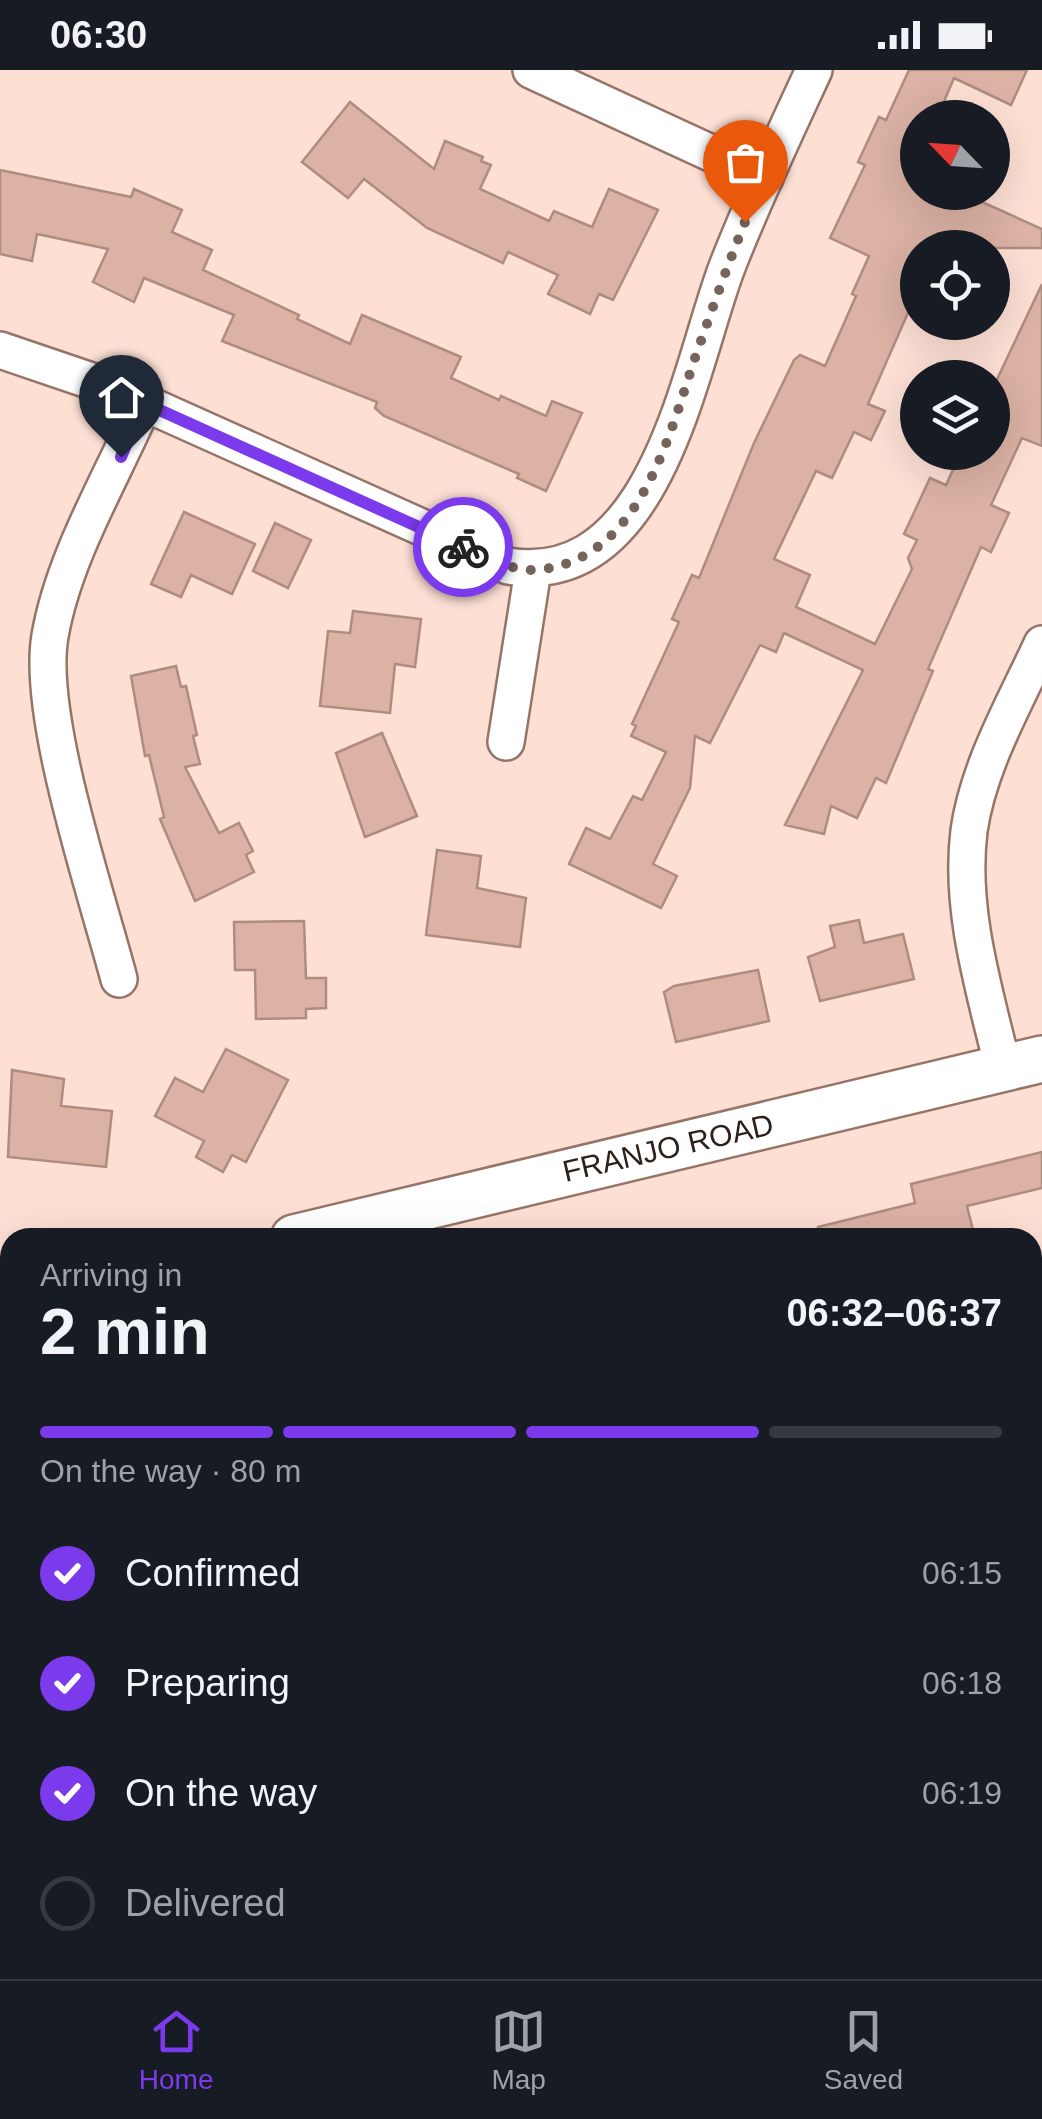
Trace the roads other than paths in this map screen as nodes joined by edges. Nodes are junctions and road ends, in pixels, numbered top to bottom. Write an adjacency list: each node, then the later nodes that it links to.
1 (532, 70): 3 (street)
2 (814, 70): 3 (street)
3 (765, 178): 6 (street)
4 (0, 350): 5 (street)
5 (144, 403): 6 (street); 9 (street)
6 (533, 570): 8 (street)
7 (1042, 644): 10 (street)
8 (506, 742)
9 (118, 979)
10 (1023, 1063): 11 (street, FRANJO ROAD)
11 (374, 1228)

